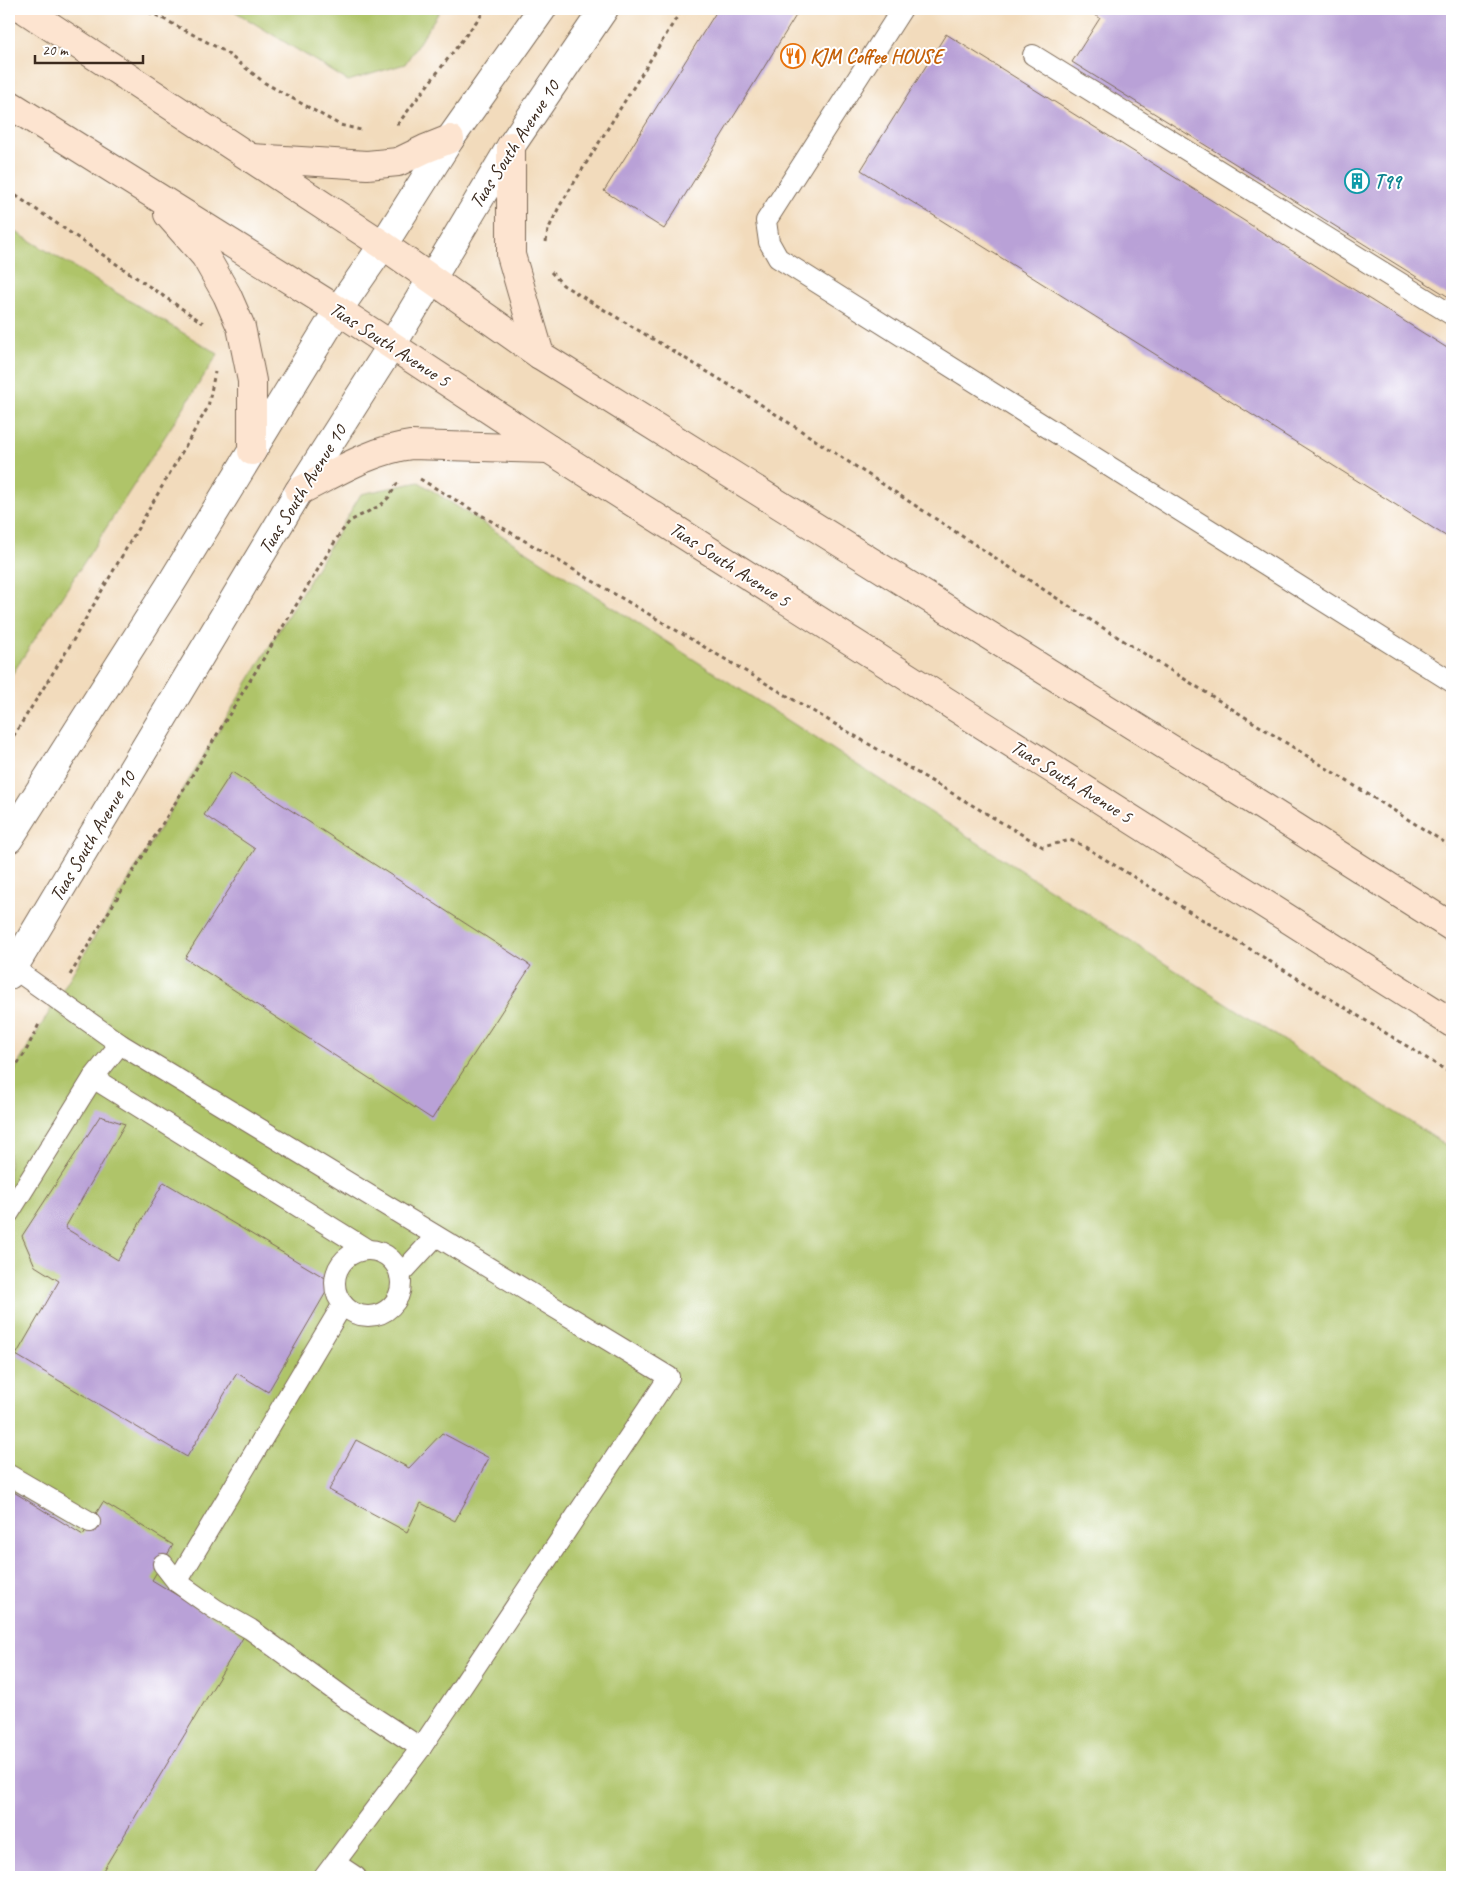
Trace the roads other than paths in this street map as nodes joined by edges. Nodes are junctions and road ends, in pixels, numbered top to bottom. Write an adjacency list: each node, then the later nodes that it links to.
1 (24, 9): 9 (main road)
2 (542, 9): 7 (street)
3 (604, 9): 8 (street, Tuas South Avenue 10)
4 (902, 9): 20 (lane)
5 (1033, 54): 14 (lane)
6 (9, 104): 10 (main road, Tuas South Avenue 5)
7 (450, 139): 9 (main road); 11 (street)
8 (511, 146): 12 (street, Tuas South Avenue 10); 16 (main road)
9 (250, 158): 11 (main road)
10 (150, 193): 13 (main road, Tuas South Avenue 5); 18 (main road)
11 (383, 245): 12 (main road); 13 (street)
12 (431, 277): 15 (street, Tuas South Avenue 10); 16 (main road)
13 (338, 310): 15 (main road, Tuas South Avenue 5); 18 (street)
14 (1452, 315)
15 (392, 345): 17 (main road, Tuas South Avenue 5); 19 (street, Tuas South Avenue 10)
16 (540, 355): 22 (main road)
17 (549, 449): 19 (main road); 24 (main road, Tuas South Avenue 5)
18 (252, 451): 21 (street)
19 (299, 492): 23 (street, Tuas South Avenue 10)
20 (1452, 682)
21 (9, 839)
22 (1452, 927)
23 (11, 972): 25 (lane)
24 (1452, 1023)
25 (120, 1044): 26 (lane); 28 (lane)
26 (93, 1078): 27 (lane); 29 (lane)
27 (9, 1213)
28 (436, 1236): 30 (lane); 36 (lane)
29 (368, 1250): 30 (lane); 31 (lane)
30 (400, 1275): 31 (lane)
31 (343, 1304): 35 (lane)
32 (9, 1476): 33 (lane)
33 (90, 1522)
34 (163, 1564): 35 (lane)
35 (176, 1582): 36 (lane)
36 (421, 1748): 37 (lane)
37 (329, 1870): 38 (lane)
38 (356, 1877)

